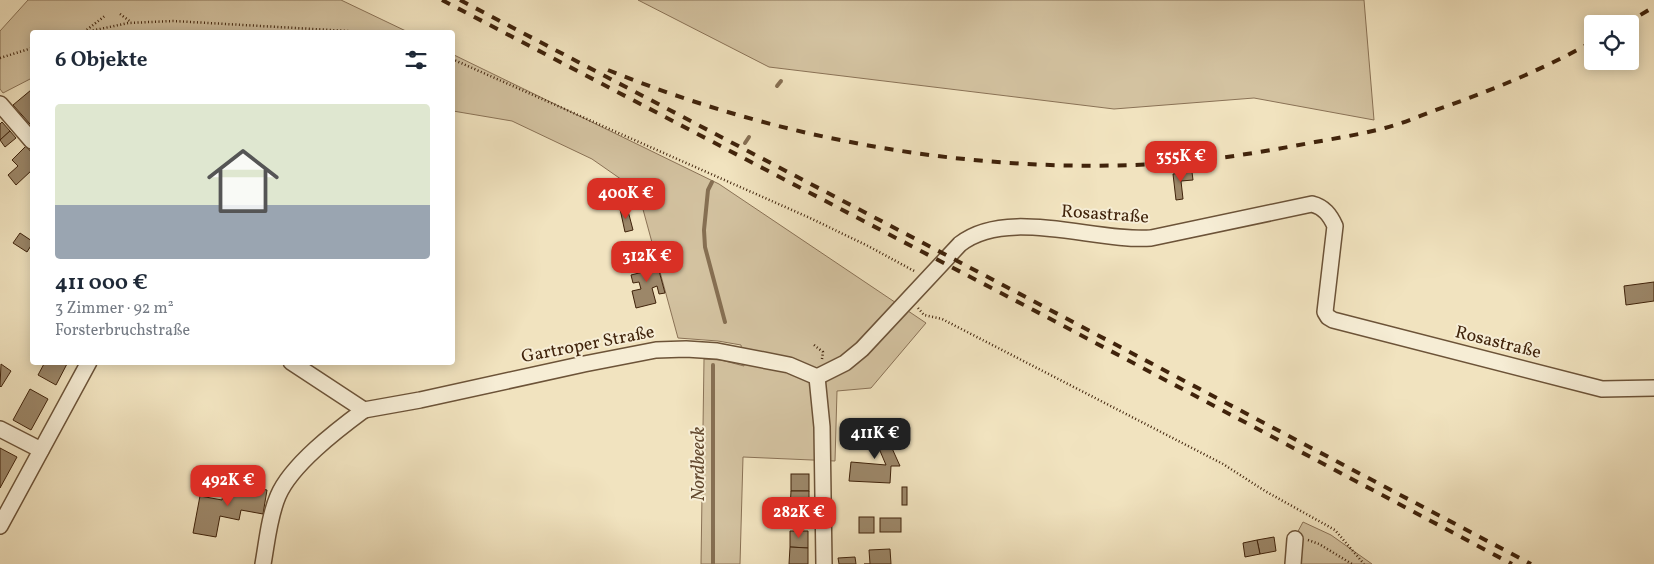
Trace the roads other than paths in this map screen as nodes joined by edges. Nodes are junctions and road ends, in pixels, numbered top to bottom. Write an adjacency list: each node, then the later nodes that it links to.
1 (0, 104): 2 (street)
2 (30, 139)
3 (87, 365): 9 (street)
4 (296, 365): 7 (street)
5 (817, 377): 6 (street, Rosastraße); 7 (street, Gartroper Straße); 13 (street)
6 (1654, 388)
7 (364, 410): 12 (street)
8 (0, 429): 9 (street)
9 (41, 450): 10 (street)
10 (0, 526)
11 (1295, 539): 14 (street)
12 (263, 564)
13 (824, 564)
14 (1293, 564)

